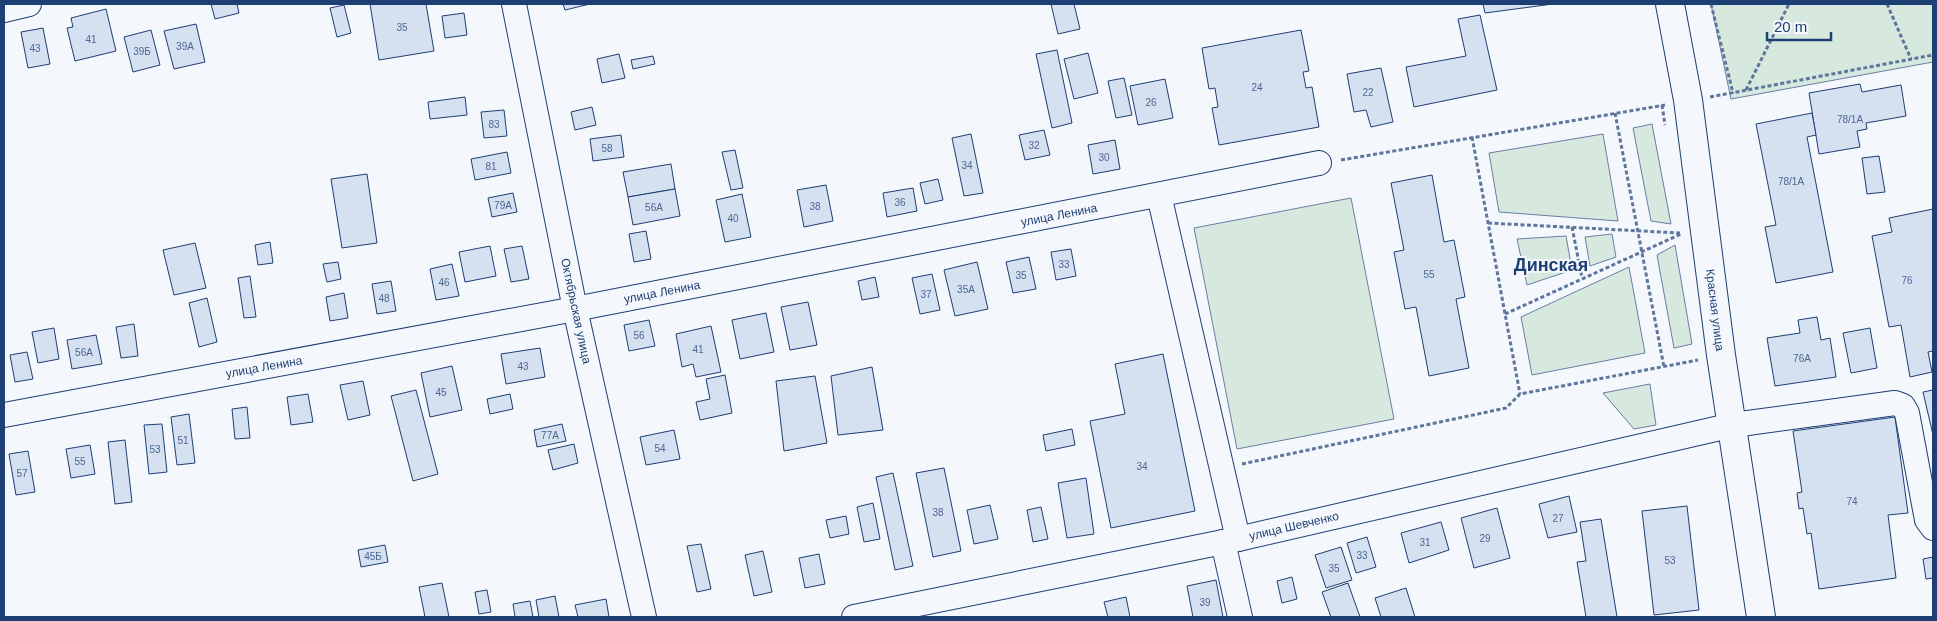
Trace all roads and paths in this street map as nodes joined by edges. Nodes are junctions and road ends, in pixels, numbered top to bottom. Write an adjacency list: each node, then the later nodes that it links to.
1 (29, 4): 7 (street)
2 (514, 4): 22 (street, Октябрьская улица)
3 (1670, 4): 12 (main road, Красная улица)
4 (1711, 4): 11 (path)
5 (1789, 4): 10 (path)
6 (1887, 4): 9 (path)
7 (4, 10)
8 (1933, 55): 9 (path)
9 (1911, 59): 10 (path)
10 (1745, 90): 11 (path)
11 (1733, 93): 12 (path)
12 (1688, 100): 13 (path); 24 (main road, Красная улица)
13 (1616, 113): 14 (path); 19 (path)
14 (1472, 137): 15 (path); 17 (path)
15 (1319, 163): 16 (street, улица Ленина)
16 (1159, 196): 22 (street, улица Ленина); 29 (street)
17 (1488, 223): 18 (path); 23 (path)
18 (1572, 227): 19 (path); 21 (path)
19 (1637, 231): 20 (path); 20 (path)
20 (1642, 251): 21 (path); 25 (path)
21 (1582, 278): 23 (path)
22 (576, 309): 27 (street, улица Ленина); 32 (street, Октябрьская улица)
23 (1505, 314): 26 (path)
24 (1721, 355): 25 (path); 28 (main road, Красная улица)
25 (1664, 367): 26 (path)
26 (1520, 394): 29 (path)
27 (4, 415)
28 (1733, 425): 30 (street, улица Шевченко); 31 (street, улица Шевченко); 35 (main road, Красная улица)
29 (1221, 468): 31 (street)
30 (1933, 528)
31 (1231, 540): 33 (street, улица Шевченко); 34 (street)
32 (644, 617)
33 (854, 617)
34 (1240, 617)
35 (1761, 617)

